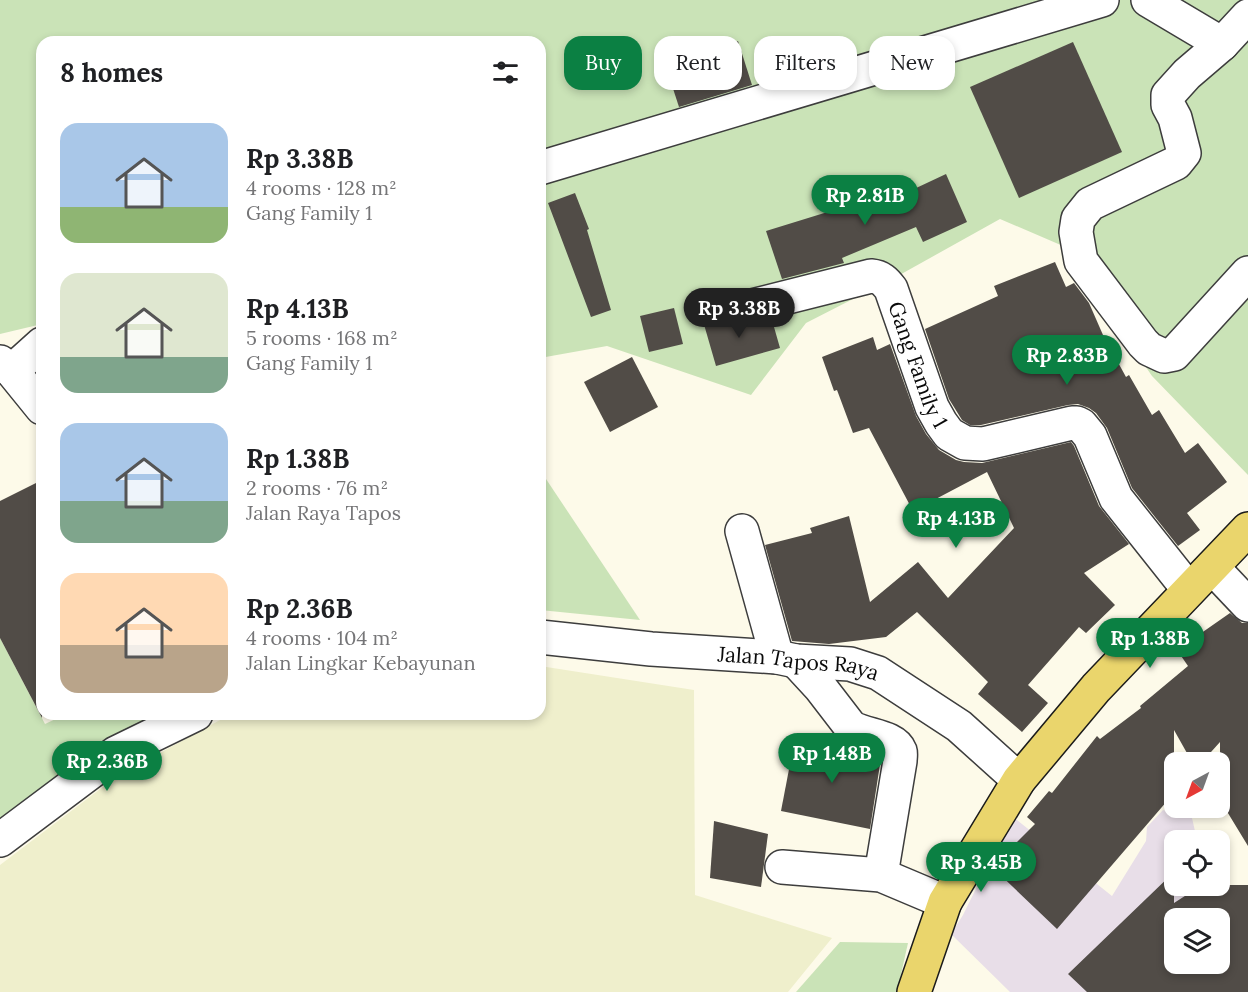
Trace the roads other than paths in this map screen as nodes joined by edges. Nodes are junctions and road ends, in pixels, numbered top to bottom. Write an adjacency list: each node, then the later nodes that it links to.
1 (1102, 0): 5 (street)
2 (1148, 0): 4 (street)
3 (1248, 16): 4 (street)
4 (1222, 44): 6 (street)
5 (546, 166)
6 (1248, 273)
7 (748, 307): 13 (street, Gang Family 1)
8 (20, 359): 9 (street)
9 (36, 395)
10 (1248, 529): 12 (main road)
11 (742, 531): 16 (street)
12 (1212, 567): 13 (main road); 14 (street)
13 (1189, 590): 18 (main road)
14 (1248, 605)
15 (546, 639): 16 (street, Jalan Tapos Raya)
16 (787, 659): 18 (street, Jalan Tapos Raya); 21 (street)
17 (184, 720): 19 (street)
18 (1019, 780): 22 (main road)
19 (0, 840)
20 (782, 867): 21 (street)
21 (881, 875): 22 (street)
22 (945, 902): 23 (main road)
23 (914, 992)

